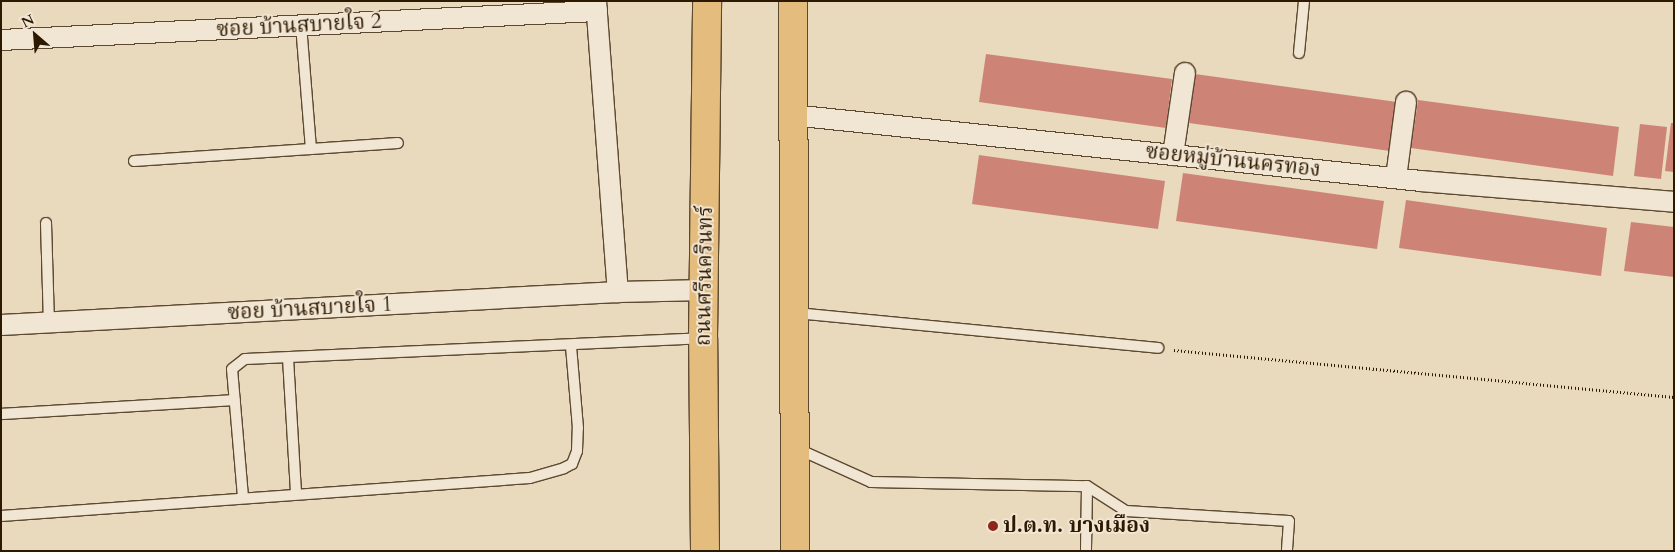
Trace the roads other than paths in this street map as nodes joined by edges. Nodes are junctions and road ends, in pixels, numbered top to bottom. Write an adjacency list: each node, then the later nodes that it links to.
1 (707, 1): 18 (main road, ถนนศรีนครินทร์)
2 (793, 1): 10 (main road)
3 (1304, 1): 7 (lane)
4 (597, 6): 5 (street, ซอย บ้านสบายใจ 2); 19 (street)
5 (301, 26): 6 (street, ซอย บ้านสบายใจ 2); 12 (lane)
6 (1, 40)
7 (1299, 52)
8 (1185, 73): 13 (street)
9 (1406, 102): 15 (street)
10 (792, 115): 13 (street, ซอยหมู่บ้านนครทอง); 20 (main road)
11 (398, 143): 12 (lane)
12 (310, 149): 14 (lane)
13 (1173, 155): 15 (street, ซอยหมู่บ้านนครทอง)
14 (134, 161)
15 (1396, 178): 16 (street, ซอยหมู่บ้านนครทอง)
16 (1674, 202)
17 (46, 223): 21 (lane)
18 (706, 290): 19 (street, ซอย บ้านสบายใจ 1); 23 (main road, ถนนศรีนครินทร์)
19 (618, 292): 21 (street, ซอย บ้านสบายใจ 1)
20 (793, 312): 25 (lane); 29 (main road)
21 (49, 324): 22 (street, ซอย บ้านสบายใจ 1)
22 (1, 325)
23 (703, 338): 24 (lane); 34 (main road, ถนนศรีนครินทร์)
24 (571, 347): 26 (lane); 31 (lane)
25 (1158, 348)
26 (288, 358): 27 (lane); 31 (lane)
27 (235, 400): 28 (lane); 32 (lane)
28 (1, 414)
29 (794, 448): 30 (lane); 35 (main road)
30 (1087, 486): 36 (lane); 37 (lane)
31 (296, 494): 32 (lane)
32 (243, 497): 33 (lane)
33 (1, 516)
34 (705, 551)
35 (795, 551)
36 (1086, 551)
37 (1287, 551)

